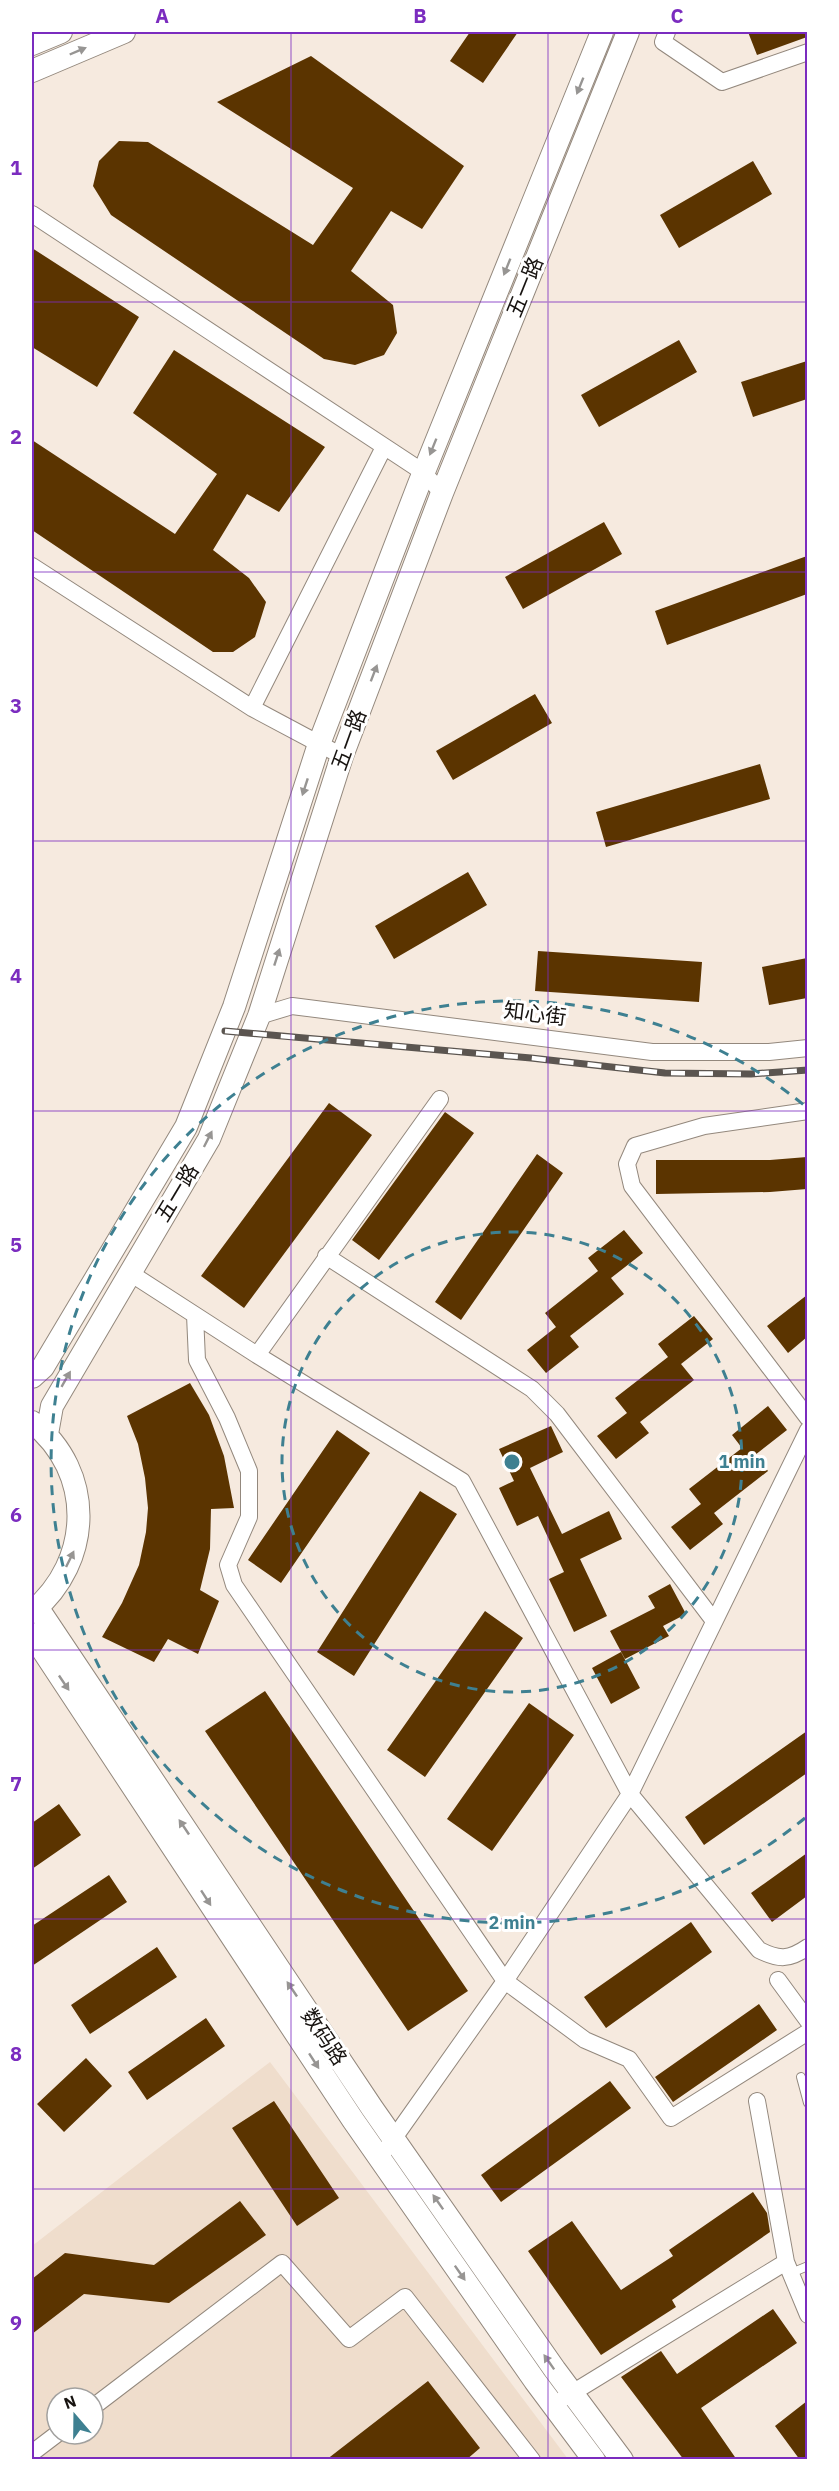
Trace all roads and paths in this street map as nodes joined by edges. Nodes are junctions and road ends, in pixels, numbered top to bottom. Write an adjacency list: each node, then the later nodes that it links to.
1 (61, 32): 6 (main road)
2 (124, 32): 8 (main road, one-way to 2)
3 (602, 32): 11 (main road, 五一路, one-way to 11)
4 (628, 32): 12 (main road, 五一路)
5 (667, 32): 7 (street)
6 (32, 44)
7 (807, 52)
8 (32, 71)
9 (32, 214): 10 (street)
10 (384, 447): 11 (street); 14 (street)
11 (423, 472): 12 (street); 15 (main road, 五一路)
12 (442, 493): 16 (main road, 五一路, one-way to 12)
13 (32, 566): 14 (street)
14 (252, 708): 15 (street)
15 (319, 744): 16 (street); 25 (main road, 五一路, one-way to 25)
16 (342, 756): 17 (main road, 五一路, one-way to 16)
17 (259, 1016): 18 (street, 知心街); 22 (main road, 五一路, one-way to 17)
18 (807, 1048)
19 (440, 1099): 21 (street)
20 (807, 1111): 26 (street)
21 (326, 1256): 24 (street); 30 (street)
22 (130, 1273): 23 (street); 27 (main road, 五一路, one-way to 22)
23 (195, 1315): 24 (street); 35 (street)
24 (257, 1355): 32 (street)
25 (32, 1377)
26 (807, 1418)
27 (39, 1428): 29 (main road, one-way to 27)
28 (807, 1430): 30 (street)
29 (34, 1609): 41 (main road, 数码路, one-way to 29)
30 (714, 1621): 32 (street)
31 (32, 1634): 42 (main road, 数码路, one-way to 42)
32 (630, 1794): 33 (street); 35 (street)
33 (807, 1947)
34 (778, 1980): 36 (street)
35 (505, 1981): 37 (street); 41 (street)
36 (807, 2021)
37 (807, 2032)
38 (801, 2077): 40 (lane)
39 (757, 2101): 44 (street)
40 (807, 2103)
41 (393, 2139): 42 (street); 46 (main road, 数码路, one-way to 41)
42 (380, 2158): 48 (main road, 数码路, one-way to 48)
43 (807, 2266): 44 (lane)
44 (788, 2267): 45 (street); 46 (street)
45 (807, 2314)
46 (572, 2393): 48 (street); 53 (main road, 数码路)
47 (105, 2398): 51 (street)
48 (553, 2405): 52 (main road, 数码路)
49 (45, 2443): 50 (street)
50 (32, 2453)
51 (532, 2460)
52 (594, 2460)
53 (622, 2460)

